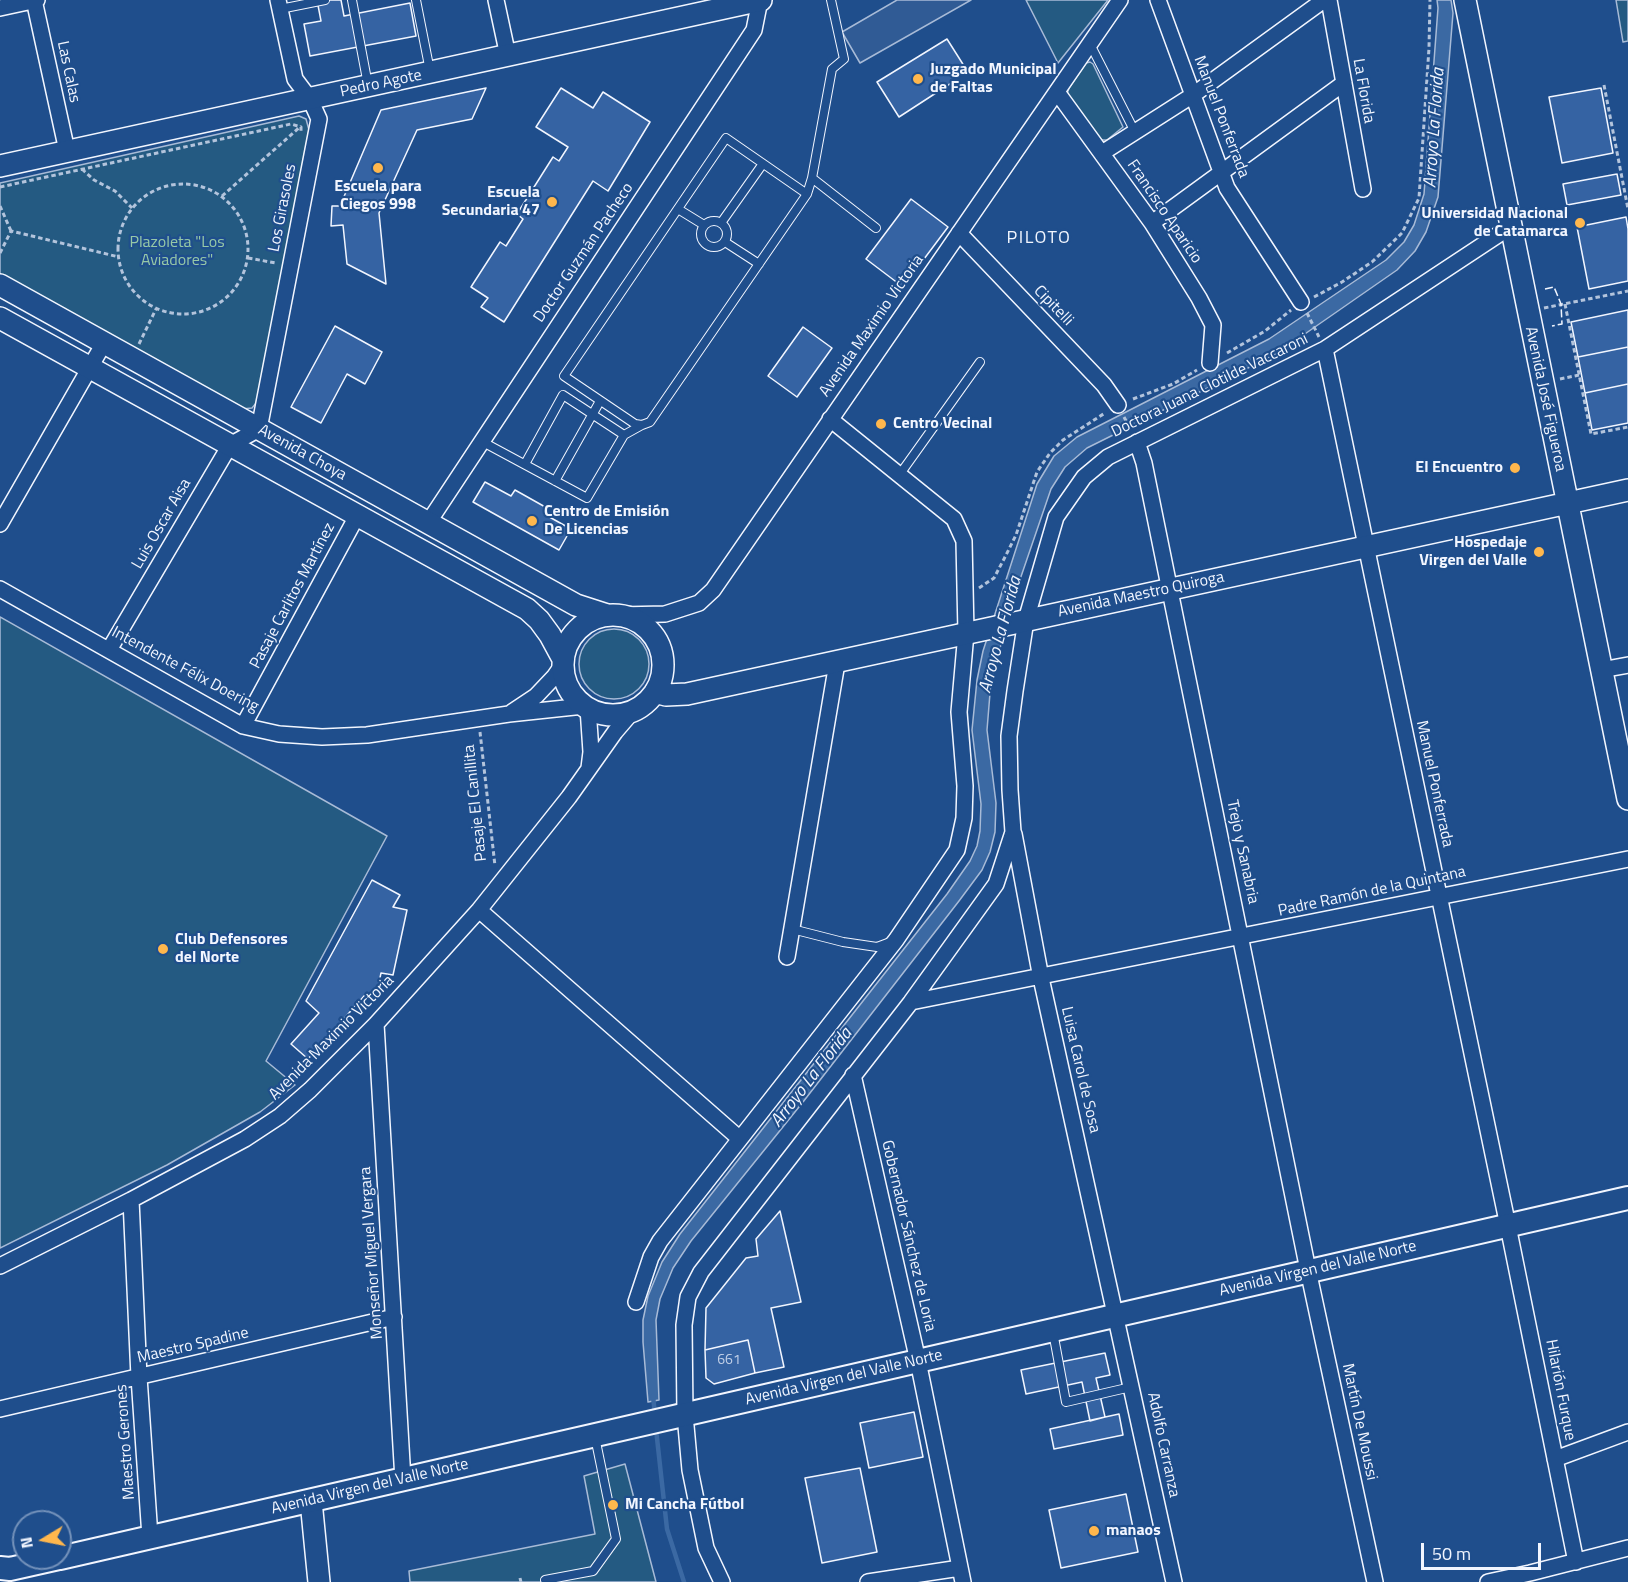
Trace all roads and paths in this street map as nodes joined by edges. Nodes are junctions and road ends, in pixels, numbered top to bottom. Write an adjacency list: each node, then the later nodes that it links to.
1 (35, 0): 15 (street); 28 (street, Las Calas)
2 (325, 0): 14 (lane)
3 (352, 0): 21 (lane)
4 (416, 0): 18 (lane)
5 (496, 0): 17 (street)
6 (831, 0): 34 (lane)
7 (1120, 0): 16 (street, Avenida Maximio Victoria)
8 (1158, 0): 23 (street, Manuel Ponferrada)
9 (1324, 0): 23 (street)
10 (1329, 0): 19 (street, La Florida)
11 (1430, 0): 58 (path)
12 (1465, 0): 46 (main road, Avenida José Figueroa)
13 (750, 1): 17 (main road, Pedro Agote); 79 (street, Doctor Guzmán Pacheco)
14 (279, 4): 24 (street, Los Girasoles)
15 (0, 8)
16 (1090, 44): 22 (street, Avenida Maximio Victoria); 26 (lane)
17 (508, 56): 18 (main road, Pedro Agote)
18 (430, 73): 21 (main road, Pedro Agote)
19 (1344, 83): 33 (street); 36 (street, La Florida)
20 (1604, 85): 42 (path)
21 (368, 86): 24 (main road, Pedro Agote)
22 (1057, 92): 29 (street, Francisco Aparicio); 49 (street, Avenida Maximio Victoria)
23 (1193, 95): 26 (street); 33 (street, Manuel Ponferrada)
24 (310, 99): 25 (path); 28 (main road, Pedro Agote); 77 (street, Los Girasoles)
25 (300, 127): 27 (path); 32 (path); 38 (path)
26 (1135, 132): 29 (street)
27 (303, 137)
28 (67, 151): 31 (main road, Pedro Agote); 32 (path)
29 (1102, 153): 44 (street, Francisco Aparicio)
30 (762, 165): 37 (lane); 41 (lane); 43 (lane)
31 (0, 166)
32 (82, 169): 35 (path); 40 (path)
33 (1221, 173): 44 (street); 58 (street, Manuel Ponferrada)
34 (812, 178): 37 (lane); 47 (lane)
35 (0, 187)
36 (1363, 189)
37 (807, 194): 55 (lane)
38 (222, 196): 40 (path); 53 (path)
39 (0, 206): 48 (path)
40 (132, 208): 52 (path)
41 (678, 208): 45 (lane); 71 (lane)
42 (1628, 209)
43 (722, 223): 45 (lane); 50 (lane)
44 (1152, 223): 67 (street, Francisco Aparicio)
45 (704, 225): 50 (lane)
46 (1510, 227): 61 (main road, Avenida José Figueroa); 64 (street, Doctora Juana Clotilde Vaccaroni)
47 (876, 228)
48 (11, 231): 51 (path); 52 (path)
49 (959, 233): 72 (street, Cipitelli); 74 (street, Avenida Maximio Victoria)
50 (724, 242): 55 (lane)
51 (0, 253)
52 (119, 257): 60 (path)
53 (248, 258): 54 (path); 60 (path)
54 (280, 263)
55 (759, 264): 75 (lane)
56 (0, 285): 63 (main road, Avenida Choya)
57 (1628, 291): 59 (path)
58 (1301, 302): 64 (path); 67 (path)
59 (1565, 304): 61 (path); 69 (path)
60 (157, 309): 65 (path)
61 (1527, 311): 86 (main road, Avenida José Figueroa)
62 (0, 318): 68 (main road, Avenida Choya)
63 (104, 343): 65 (main road, Avenida Choya); 68 (street)
64 (1325, 350): 80 (street, Doctora Juana Clotilde Vaccaroni); 90 (street, Manuel Ponferrada)
65 (132, 359): 77 (main road, Avenida Choya)
66 (980, 362): 83 (lane)
67 (1210, 363): 72 (path)
68 (90, 367): 81 (main road, Avenida Choya); 89 (street)
69 (1579, 375): 70 (path); 76 (path)
70 (1558, 380)
71 (600, 401): 73 (lane); 75 (lane)
72 (1118, 405): 80 (path); 93 (path)
73 (594, 415): 78 (lane); 82 (lane); 84 (lane)
74 (830, 418): 83 (street); 94 (street, Avenida Maximio Victoria)
75 (642, 425): 78 (lane)
76 (1628, 427)
77 (259, 429): 81 (street); 88 (main road, Avenida Choya)
78 (624, 435): 84 (lane)
79 (481, 441): 82 (lane); 88 (street, Doctor Guzmán Pacheco)
80 (1137, 442): 91 (street, Trejo y Sanabria); 95 (street, Doctora Juana Clotilde Vaccaroni)
81 (230, 445): 87 (main road, Avenida Choya); 97 (street, Luis Oscar Aisa)
82 (525, 464): 84 (lane)
83 (900, 474): 93 (street)
84 (555, 481)
85 (1628, 490): 86 (main road, Avenida Maestro Quiroga)
86 (1567, 502): 90 (main road, Avenida Maestro Quiroga); 101 (main road, Avenida José Figueroa)
87 (357, 516): 98 (main road, Avenida Choya); 107 (street, Pasaje Carlitos Martínez)
88 (428, 523): 94 (main road, Avenida Choya)
89 (0, 524)
90 (1366, 547): 91 (main road, Avenida Maestro Quiroga); 113 (street, Manuel Ponferrada)
91 (1170, 588): 95 (main road, Avenida Maestro Quiroga); 116 (street, Trejo y Sanabria)
92 (0, 589): 97 (street, Intendente Félix Doering)
93 (965, 598): 96 (street)
94 (613, 615): 98 (main road); 102 (main road)
95 (1020, 622): 96 (main road, Avenida Maestro Quiroga); 110 (street, Doctora Juana Clotilde Vaccaroni)
96 (973, 632): 99 (main road, Avenida Maestro Quiroga); 117 (street)
97 (109, 650): 107 (street, Intendente Félix Doering)
98 (563, 661): 103 (main road); 105 (street, Intendente Félix Doering)
99 (837, 663): 102 (main road, Avenida Maestro Quiroga); 115 (street)
100 (1628, 665): 101 (street)
101 (1601, 670): 109 (main road, Avenida José Figueroa)
102 (655, 692): 104 (main road)
103 (586, 707): 104 (main road); 105 (street, Intendente Félix Doering); 108 (street)
104 (633, 711): 108 (street, Avenida Maximio Victoria)
105 (509, 714): 106 (street, Intendente Félix Doering)
106 (478, 719): 107 (street, Intendente Félix Doering); 112 (path, Pasaje El Canillita)
107 (243, 726)
108 (589, 768): 112 (street, Avenida Maximio Victoria)
109 (1628, 799)
110 (1013, 832): 119 (street, Luisa Carol de Sosa); 120 (street, Doctora Juana Clotilde Vaccaroni)
111 (1628, 859): 113 (street, Padre Ramón de la Quintana)
112 (497, 885): 114 (street, Avenida Maximio Victoria)
113 (1440, 897): 116 (street, Padre Ramón de la Quintana); 126 (street, Manuel Ponferrada)
114 (479, 909): 121 (street, Avenida Maximio Victoria); 123 (street)
115 (792, 929): 117 (lane); 118 (street)
116 (1241, 938): 119 (street, Padre Ramón de la Quintana); 128 (street, Trejo y Sanabria)
117 (896, 940): 123 (street)
118 (787, 957)
119 (1041, 978): 120 (street, Padre Ramón de la Quintana); 130 (street, Luisa Carol de Sosa)
120 (911, 1002): 122 (street, Doctora Juana Clotilde Vaccaroni)
121 (376, 1024): 125 (street, Avenida Maximio Victoria); 131 (street, Monseñor Miguel Vergara)
122 (853, 1075): 133 (street, Gobernador Sánchez de Loria); 137 (street, Doctora Juana Clotilde Vaccaroni)
123 (740, 1138): 129 (street)
124 (1628, 1198): 126 (main road, Avenida Virgen del Valle Norte)
125 (131, 1200): 127 (street, Avenida Maximio Victoria); 134 (street, Maestro Gerones)
126 (1508, 1226): 128 (main road, Avenida Virgen del Valle Norte); 140 (street, Hilarión Furque)
127 (0, 1266)
128 (1308, 1270): 130 (main road, Avenida Virgen del Valle Norte); 155 (street, Martín De Moussi)
129 (636, 1302)
130 (1116, 1316): 132 (main road, Avenida Virgen del Valle Norte); 135 (street, Adolfo Carranza)
131 (394, 1317): 134 (street, Maestro Spadine); 141 (street, Monseñor Miguel Vergara)
132 (1052, 1330): 133 (main road, Avenida Virgen del Valle Norte); 135 (lane)
133 (918, 1361): 137 (main road, Avenida Virgen del Valle Norte); 147 (street, Gobernador Sánchez de Loria)
134 (139, 1377): 136 (street, Maestro Spadine); 143 (street, Maestro Gerones)
135 (1132, 1387): 154 (street, Adolfo Carranza)
136 (0, 1408)
137 (678, 1416): 139 (main road, Avenida Virgen del Valle Norte); 152 (street, Doctora Juana Clotilde Vaccaroni)
138 (1628, 1432): 140 (street)
139 (595, 1435): 141 (main road, Avenida Virgen del Valle Norte); 148 (lane)
140 (1555, 1459): 146 (street, Hilarión Furque)
141 (403, 1480): 142 (main road, Avenida Virgen del Valle Norte)
142 (311, 1501): 143 (main road, Avenida Virgen del Valle Norte); 150 (main road)
143 (150, 1537): 145 (main road, Avenida Virgen del Valle Norte)
144 (1628, 1548): 146 (street)
145 (72, 1555)
146 (1576, 1562): 149 (street)
147 (962, 1575): 153 (street)
148 (580, 1578): 151 (lane)
149 (1531, 1578): 156 (street)
150 (318, 1582)
151 (546, 1582)
152 (722, 1582)
153 (868, 1582)
154 (1174, 1582)
155 (1375, 1582)
156 (1488, 1582)

